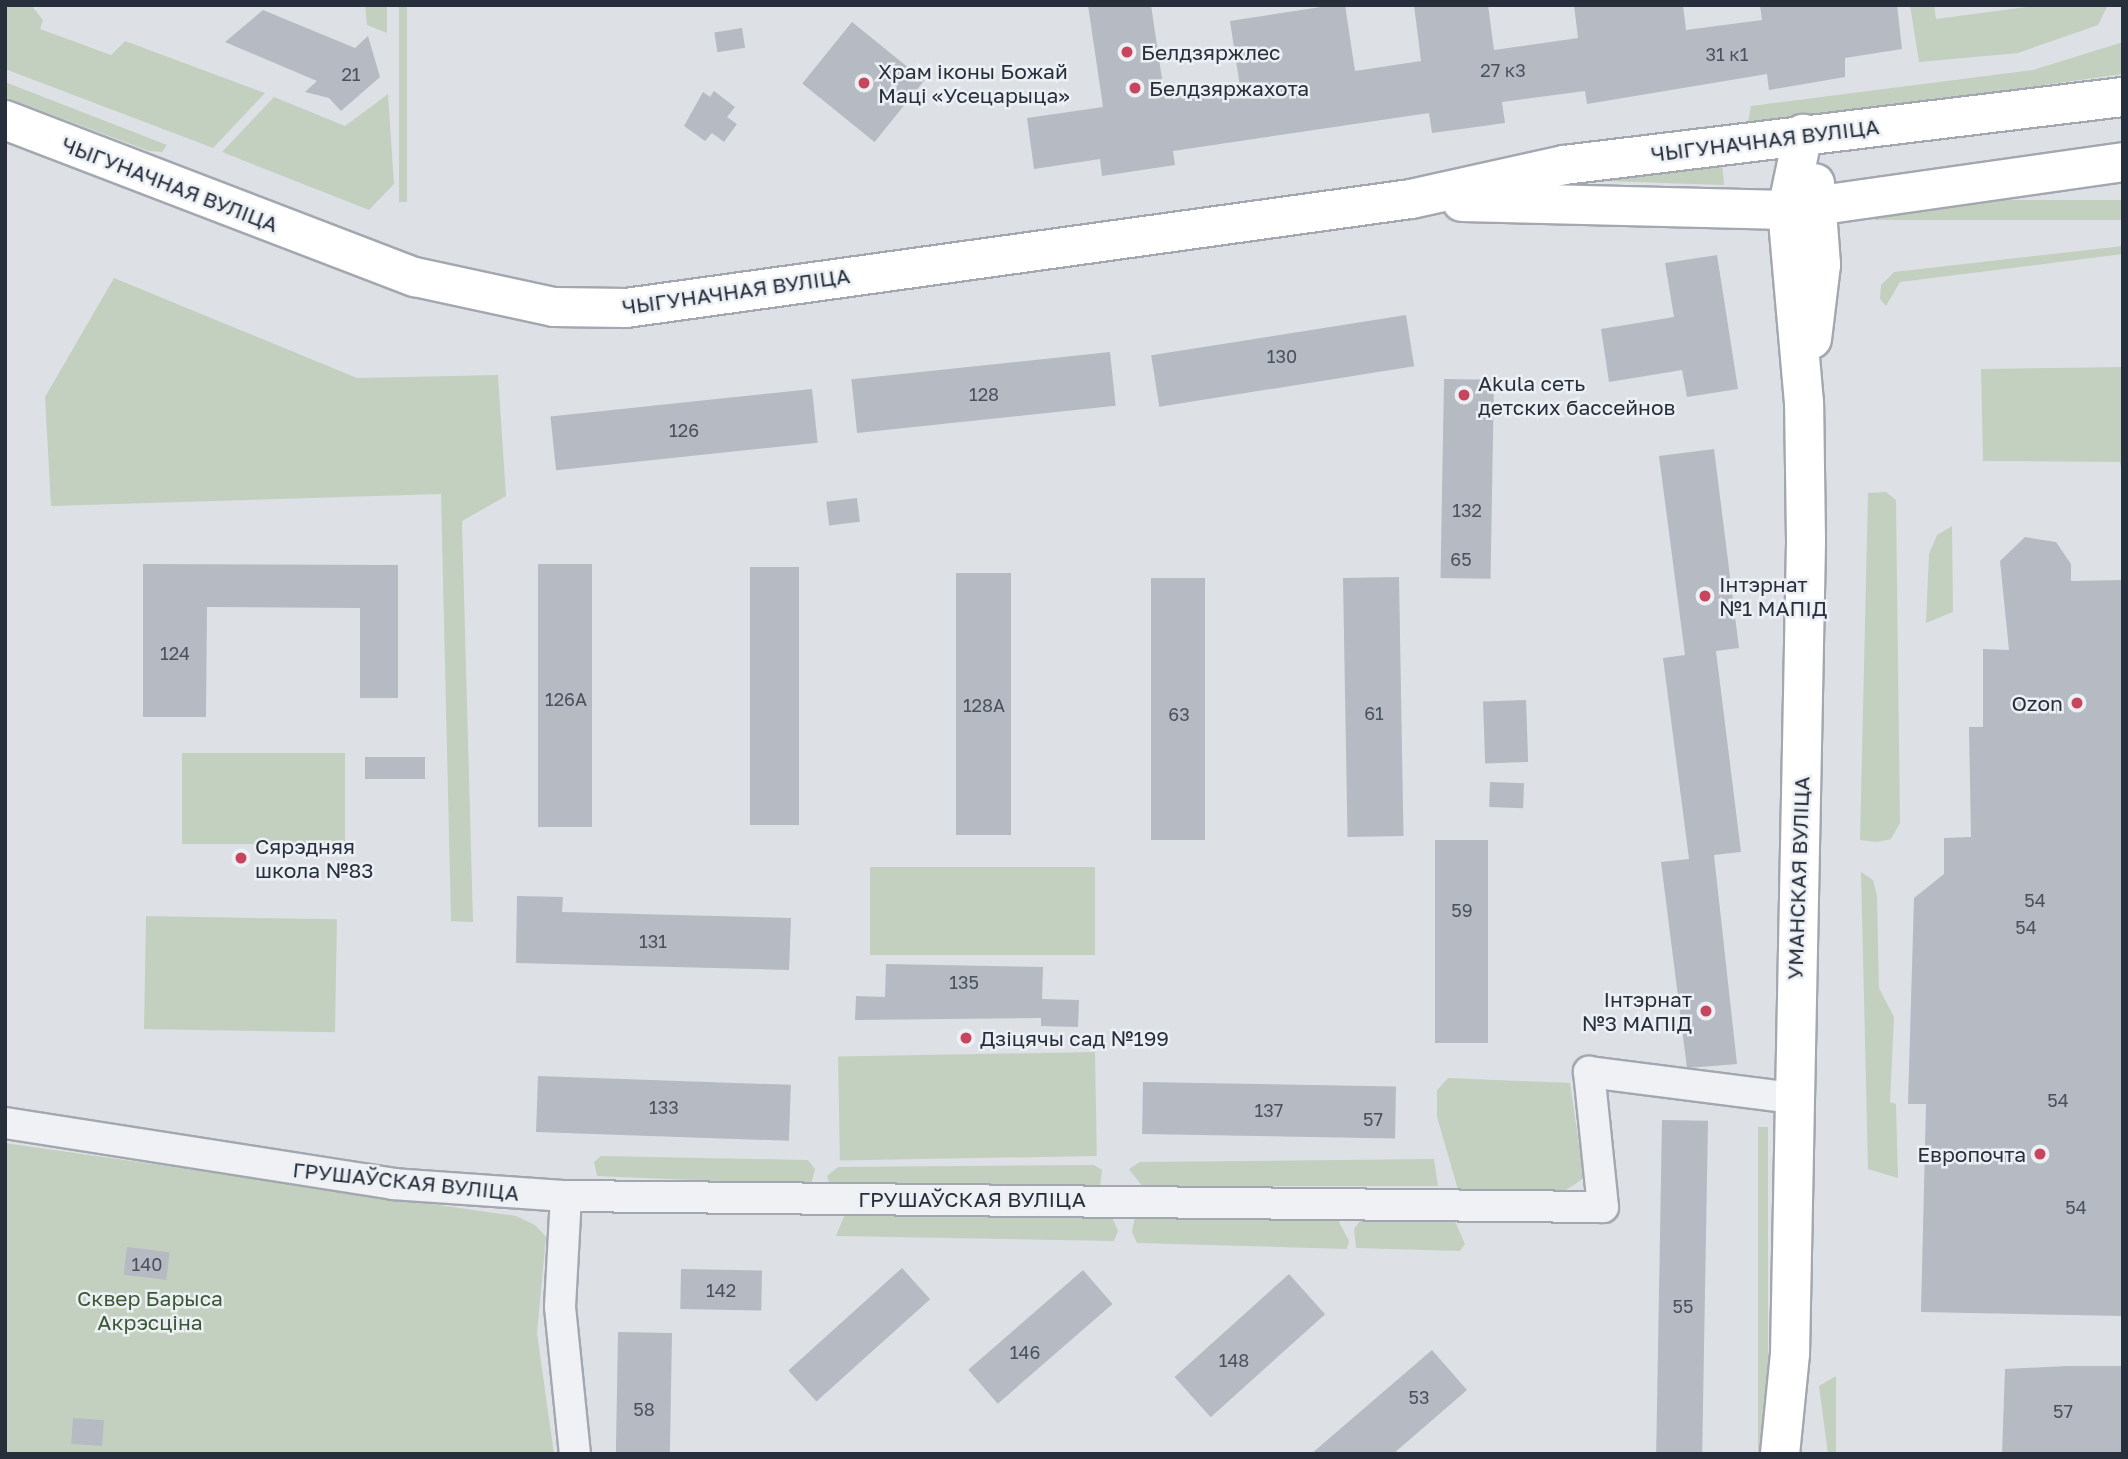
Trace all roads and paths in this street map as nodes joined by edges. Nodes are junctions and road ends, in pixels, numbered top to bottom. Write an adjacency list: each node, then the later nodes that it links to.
1 (2123, 97): 3 (main road, ЧЫГУНАЧНАЯ ВУЛІЦА)
2 (5, 120): 5 (main road, ЧЫГУНАЧНАЯ ВУЛІЦА)
3 (1803, 134): 5 (main road, ЧЫГУНАЧНАЯ ВУЛІЦА); 6 (main road, УМАНСКАЯ ВУЛІЦА)
4 (2123, 162): 6 (main road, ЧЫГУНАЧНАЯ ВУЛІЦА)
5 (1411, 200): 6 (main road, ЧЫГУНАЧНАЯ ВУЛІЦА)
6 (1804, 209): 7 (main road, УМАНСКАЯ ВУЛІЦА)
7 (1792, 1098): 9 (street, ГРУШАЎСКАЯ ВУЛІЦА); 10 (main road, УМАНСКАЯ ВУЛІЦА)
8 (5, 1123): 9 (street, ГРУШАЎСКАЯ ВУЛІЦА)
9 (566, 1196): 11 (street)
10 (1790, 1354): 12 (main road, УМАНСКАЯ ВУЛІЦА); 13 (main road, УМАНСКАЯ ВУЛІЦА)
11 (575, 1454)
12 (1780, 1454)
13 (1806, 1454)

